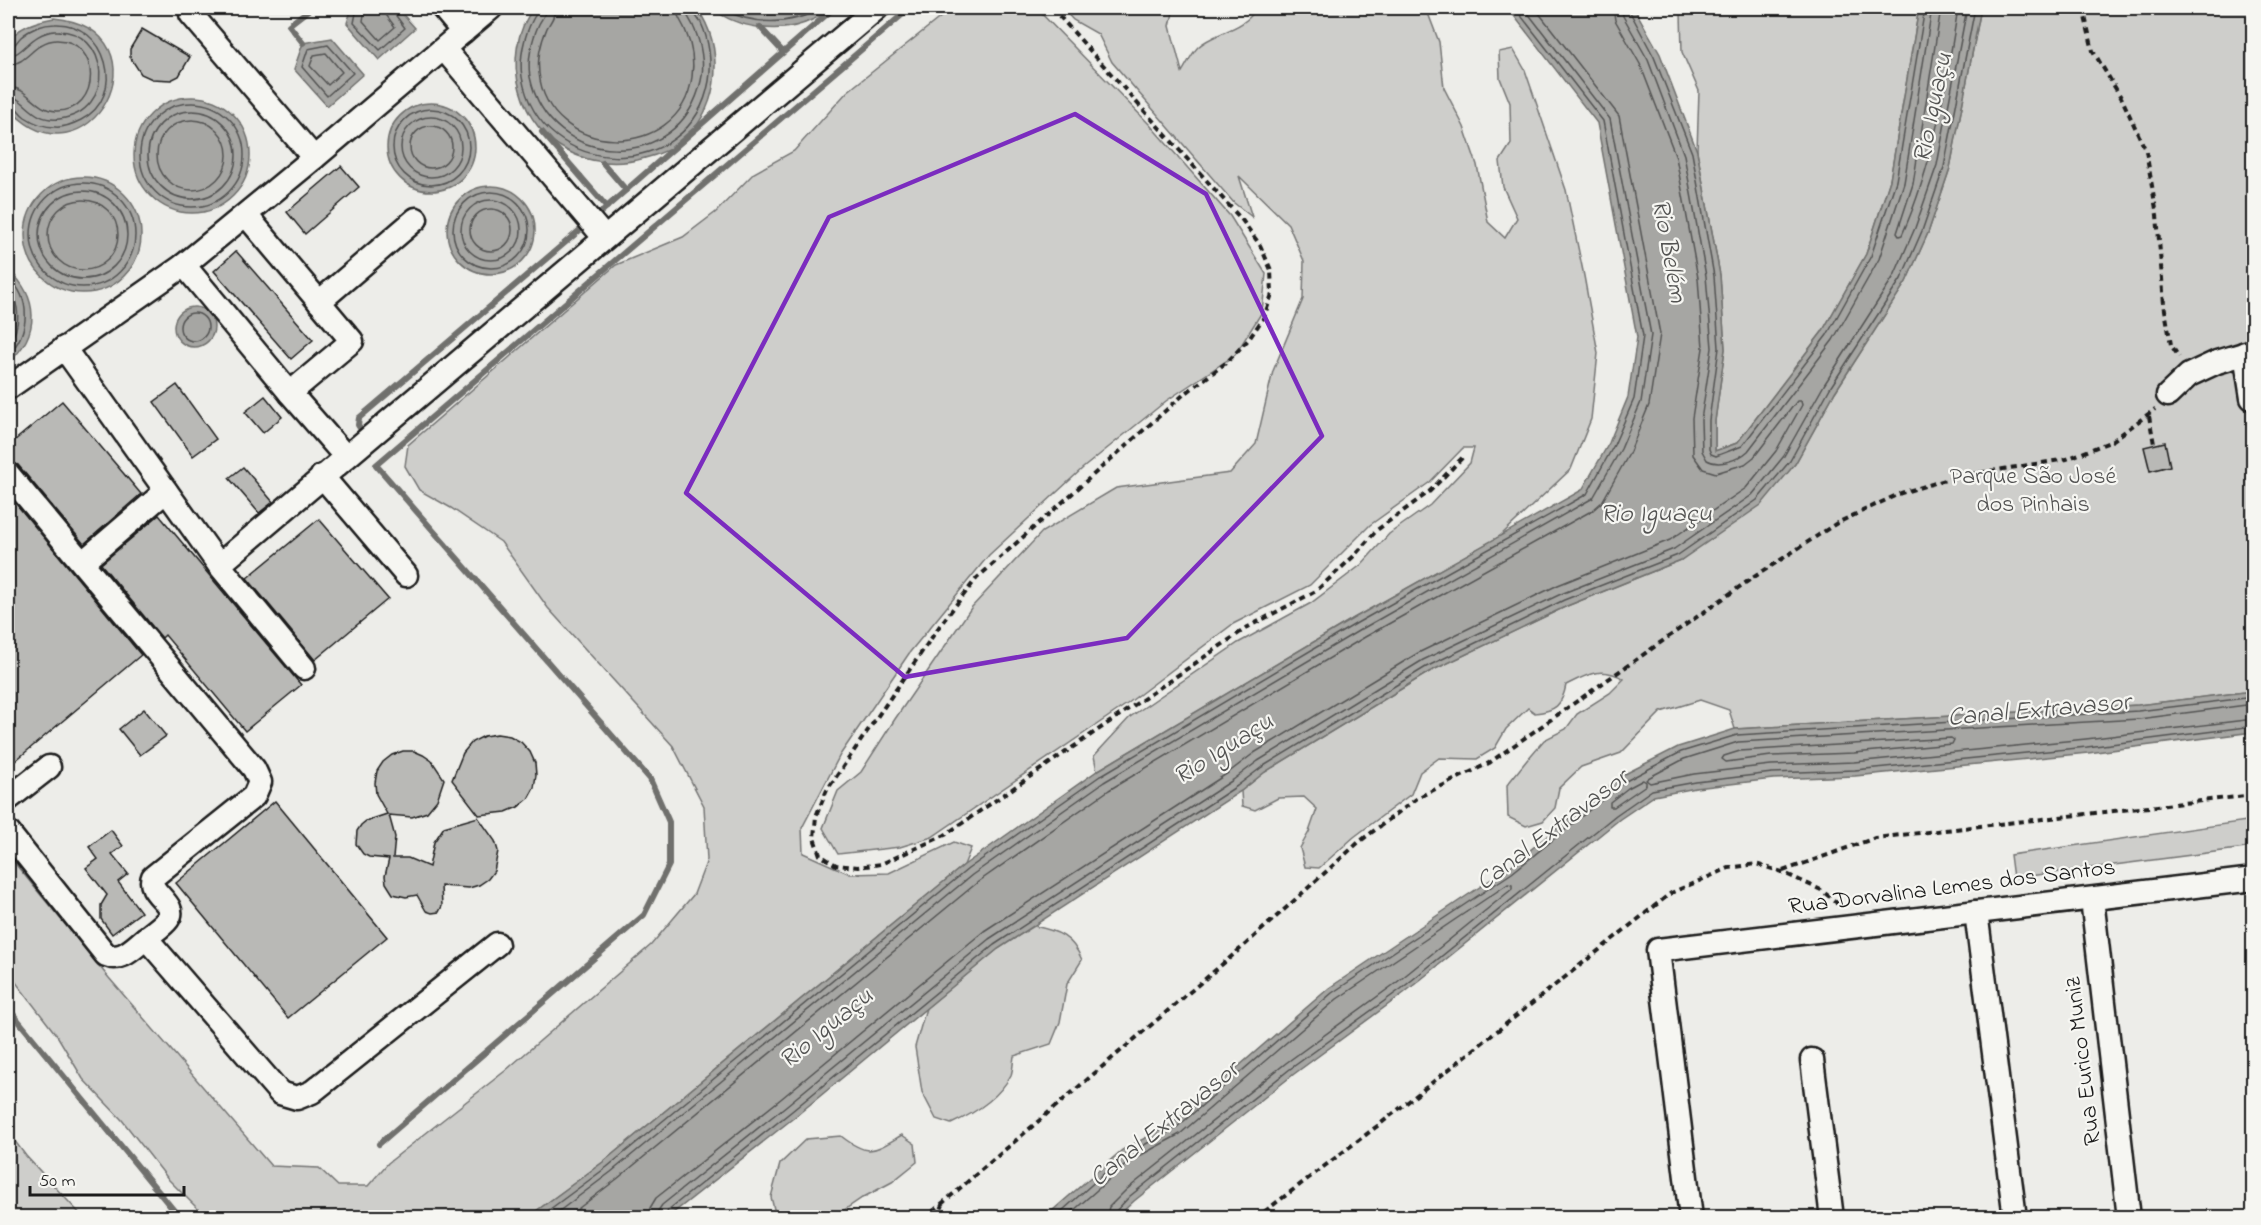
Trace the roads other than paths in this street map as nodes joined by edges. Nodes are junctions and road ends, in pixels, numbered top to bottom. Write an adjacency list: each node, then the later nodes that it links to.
1 (190, 8): 7 (street)
2 (443, 8): 5 (street)
3 (491, 8): 5 (street)
4 (877, 8): 10 (street)
5 (463, 32): 6 (street)
6 (444, 49): 7 (street); 10 (street)
7 (315, 158): 8 (street)
8 (246, 215): 11 (street); 12 (street)
9 (416, 219): 12 (street)
10 (604, 237): 19 (street)
11 (184, 265): 13 (street); 16 (street)
12 (318, 302): 16 (street)
13 (64, 348): 15 (street); 22 (street)
14 (2249, 352): 17 (street); 18 (street)
15 (8, 388)
16 (290, 393): 19 (street)
17 (2168, 395)
18 (2252, 398)
19 (345, 456): 21 (street)
20 (8, 474): 23 (street)
21 (322, 476): 24 (street); 25 (street)
22 (166, 491): 23 (street); 24 (street)
23 (82, 562): 33 (street)
24 (219, 565): 26 (street)
25 (406, 576)
26 (304, 668)
27 (49, 767): 28 (street)
28 (8, 799)
29 (8, 832): 33 (street)
30 (2253, 879): 31 (street, Rua Dorvalina Lemes dos Santos)
31 (2092, 899): 32 (street, Rua Dorvalina Lemes dos Santos); 39 (street, Rua Eurico Muniz)
32 (1976, 912): 36 (street, Rua Dorvalina Lemes dos Santos); 38 (street)
33 (146, 938): 34 (street)
34 (497, 944)
35 (1812, 1060): 37 (street)
36 (1691, 1218)
37 (1832, 1218)
38 (2015, 1218)
39 (2129, 1218)

